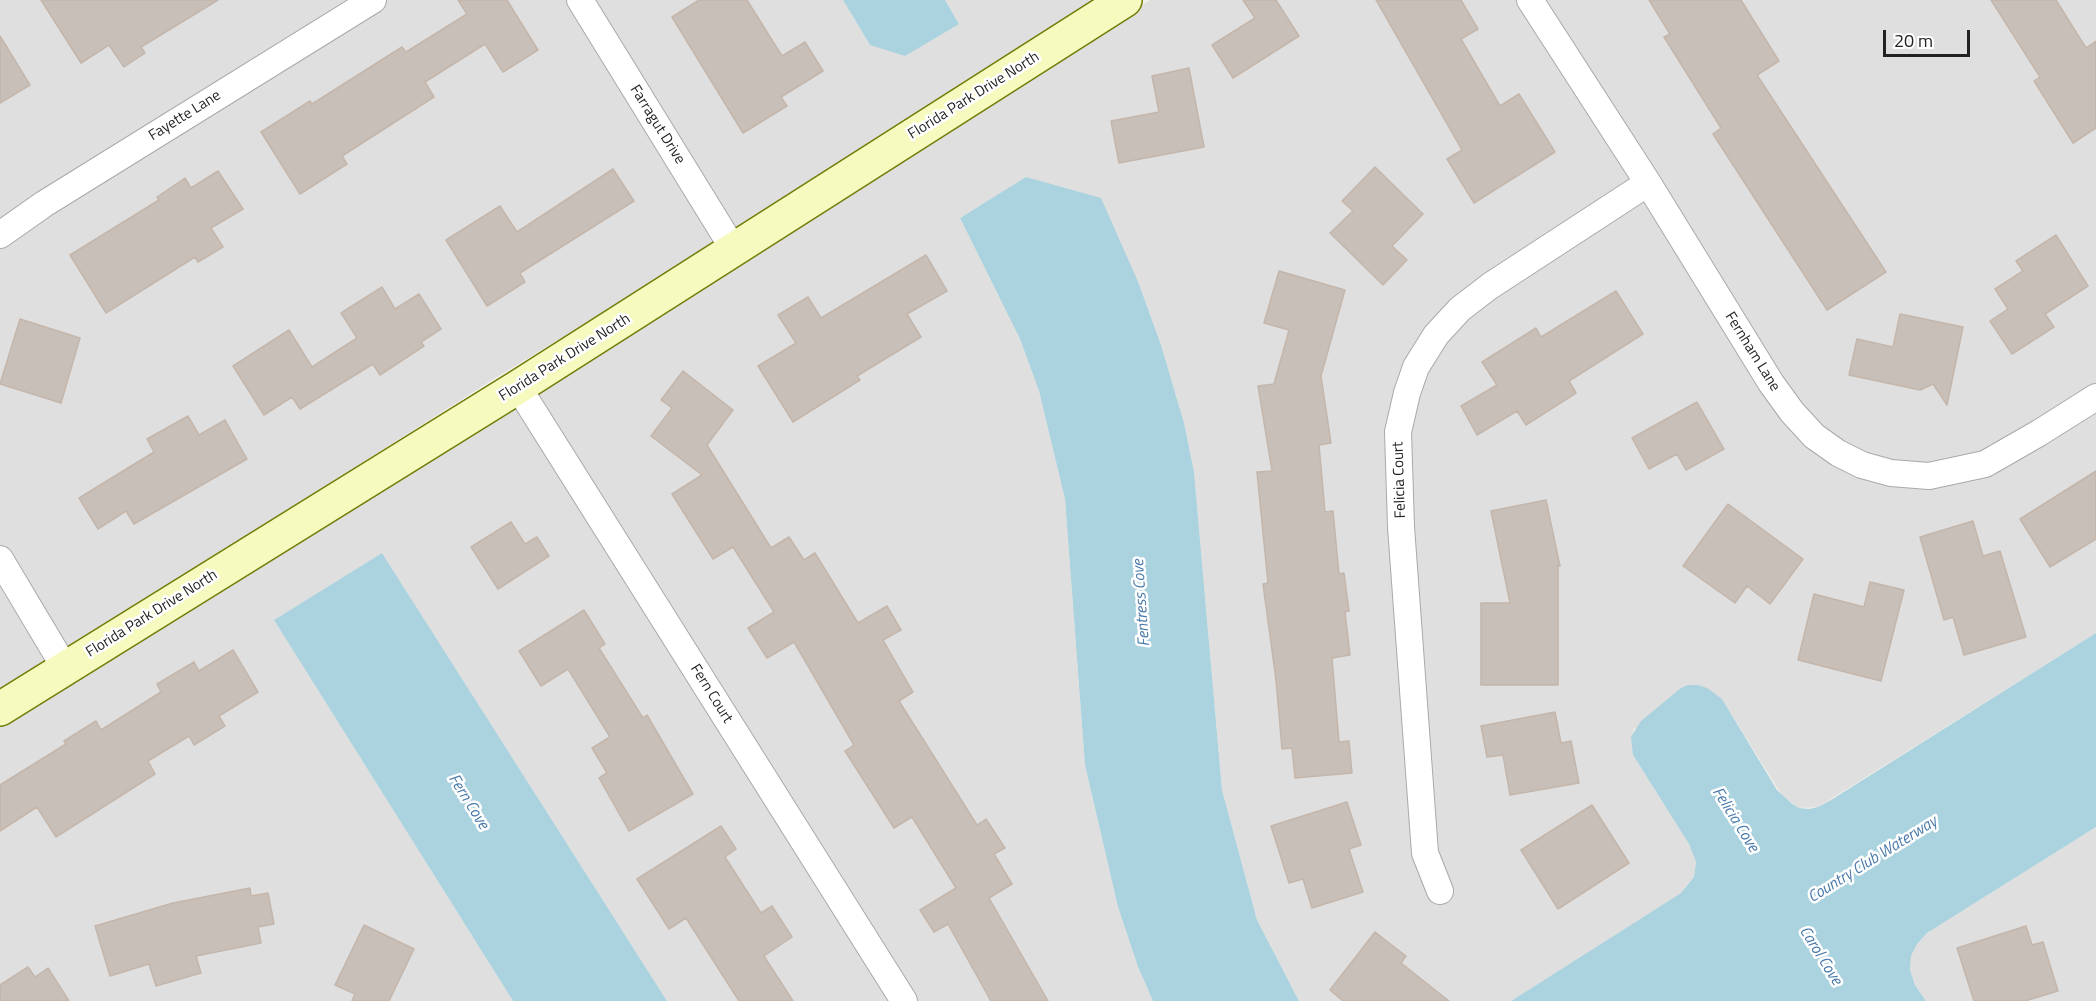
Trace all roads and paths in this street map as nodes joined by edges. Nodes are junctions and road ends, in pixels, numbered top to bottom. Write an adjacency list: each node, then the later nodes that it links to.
1 (373, 0): 6 (street, Fayette Lane)
2 (580, 0): 7 (street, Farragut Drive)
3 (1125, 0): 7 (street, Florida Park Drive North)
4 (1530, 0): 5 (street, Fernham Lane)
5 (1648, 183): 9 (street, Fernham Lane); 13 (street, Felicia Court)
6 (0, 235)
7 (734, 250): 8 (street, Florida Park Drive North)
8 (518, 387): 11 (street, Florida Park Drive North); 14 (street, Fern Court)
9 (2096, 397)
10 (0, 559): 11 (street)
11 (65, 668): 12 (street, Florida Park Drive North)
12 (0, 709)
13 (1440, 891)
14 (904, 1001)

